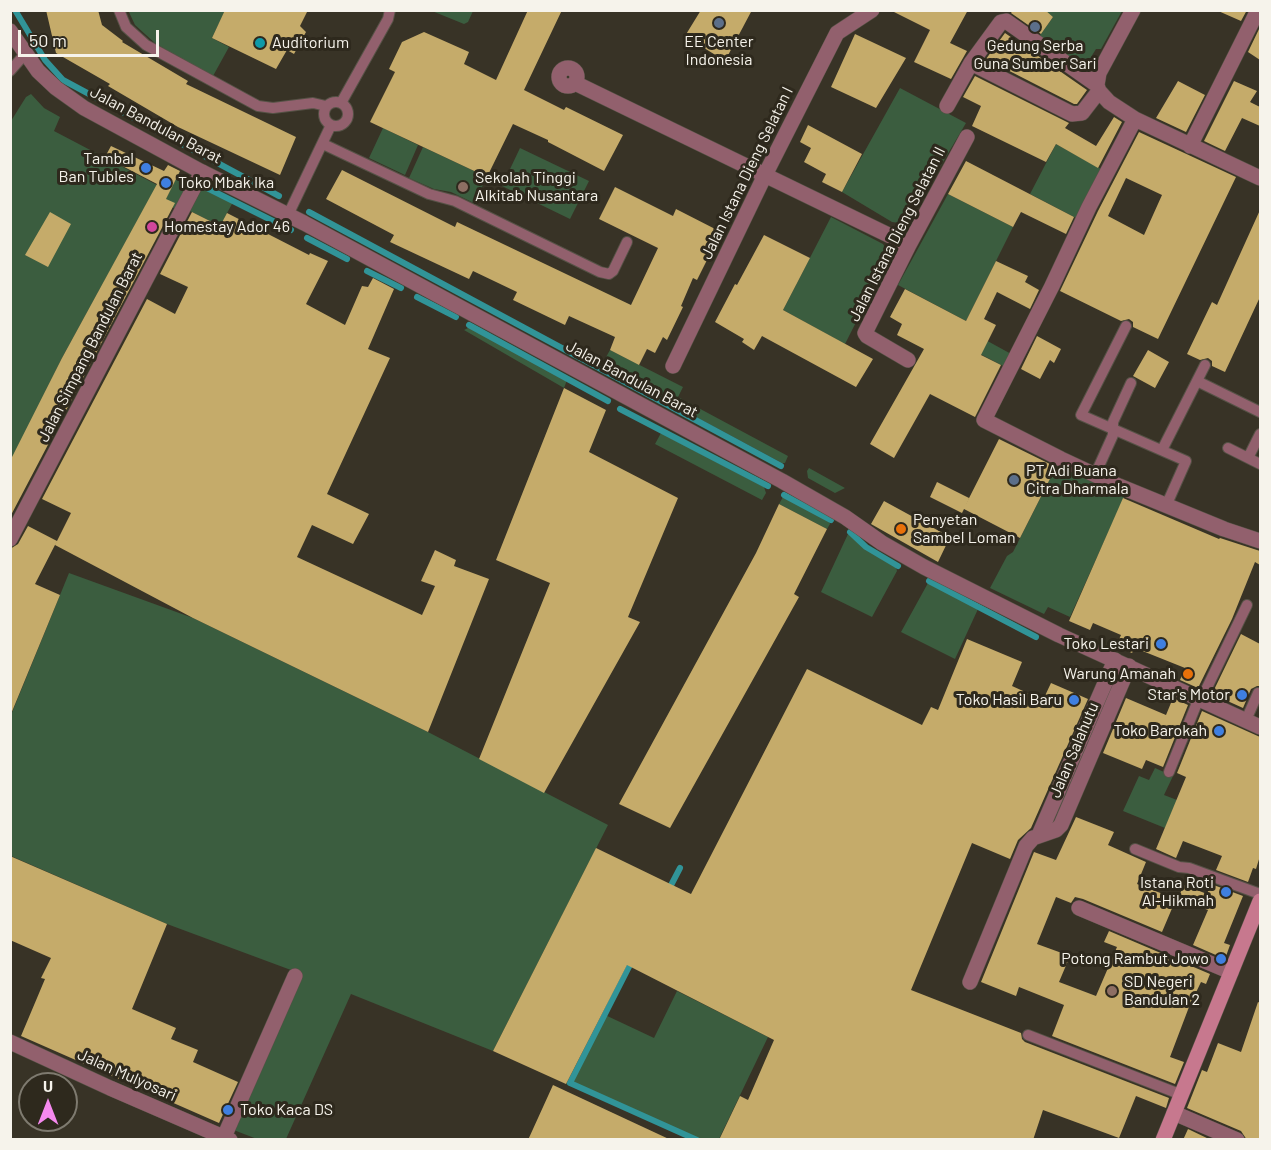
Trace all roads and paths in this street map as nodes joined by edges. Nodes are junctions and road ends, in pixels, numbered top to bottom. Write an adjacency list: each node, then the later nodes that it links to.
1 (119, 10): 13 (lane)
2 (390, 10): 12 (lane)
3 (872, 10): 21 (street, Jalan Istana Dieng Selatan I)
4 (1133, 10): 11 (street)
5 (1258, 10): 19 (street)
6 (10, 31): 7 (street, Jalan Bandulan Barat)
7 (25, 54): 9 (lane); 20 (street, Jalan Bandulan Barat)
8 (971, 63): 11 (street); 11 (street); 14 (street)
9 (10, 71)
10 (575, 82): 21 (street)
11 (1098, 88): 15 (street)
12 (341, 103): 13 (lane); 16 (lane)
13 (326, 106): 16 (lane)
14 (947, 106)
15 (1135, 119): 19 (street); 39 (street)
16 (331, 125): 18 (lane)
17 (967, 137): 25 (street, Jalan Istana Dieng Selatan II)
18 (323, 144): 23 (lane); 24 (lane)
19 (1190, 146): 22 (street)
20 (202, 172): 23 (street, Jalan Bandulan Barat); 42 (street, Jalan Simpang Bandulan Barat)
21 (765, 175): 25 (street); 29 (street, Jalan Istana Dieng Selatan I)
22 (1260, 177)
23 (288, 215): 44 (street, Jalan Bandulan Barat)
24 (627, 242)
25 (909, 245): 27 (street, Jalan Istana Dieng Selatan II)
26 (1126, 326): 33 (lane)
27 (908, 360)
28 (1205, 365): 30 (lane)
29 (673, 366)
30 (1197, 381): 32 (lane); 36 (lane)
31 (1131, 383): 33 (lane)
32 (1260, 412)
33 (1113, 429): 36 (lane); 39 (lane)
34 (1260, 434): 37 (lane)
35 (1228, 448): 37 (lane)
36 (1162, 450): 40 (lane)
37 (1248, 458): 38 (lane)
38 (1260, 464)
39 (1095, 475): 40 (street)
40 (1166, 506): 41 (street)
41 (1259, 538)
42 (10, 539)
43 (1247, 605): 46 (lane)
44 (1122, 663): 46 (street, Jalan Bandulan Barat); 47 (street, Jalan Salahutu); 48 (street, Jalan Salahutu)
45 (1258, 693): 49 (lane)
46 (1200, 699): 49 (street, Jalan Bandulan Barat); 51 (lane)
47 (1095, 705): 48 (street); 52 (street, Jalan Salahutu)
48 (1110, 711): 52 (street, Jalan Salahutu)
49 (1246, 720): 50 (street, Jalan Bandulan Barat)
50 (1260, 727)
51 (1169, 772)
52 (1039, 835): 59 (street, Jalan Salahutu)
53 (1135, 849): 54 (lane)
54 (1260, 894)
55 (1260, 901): 57 (main road)
56 (1079, 908): 57 (street)
57 (1231, 972): 62 (main road)
58 (295, 976): 64 (street)
59 (970, 982)
60 (1028, 1035): 62 (lane)
61 (10, 1042): 64 (street, Jalan Mulyosari)
62 (1182, 1095): 63 (main road)
63 (1174, 1113): 65 (main road); 66 (street)
64 (227, 1138)
65 (1163, 1140)
66 (1237, 1140)

